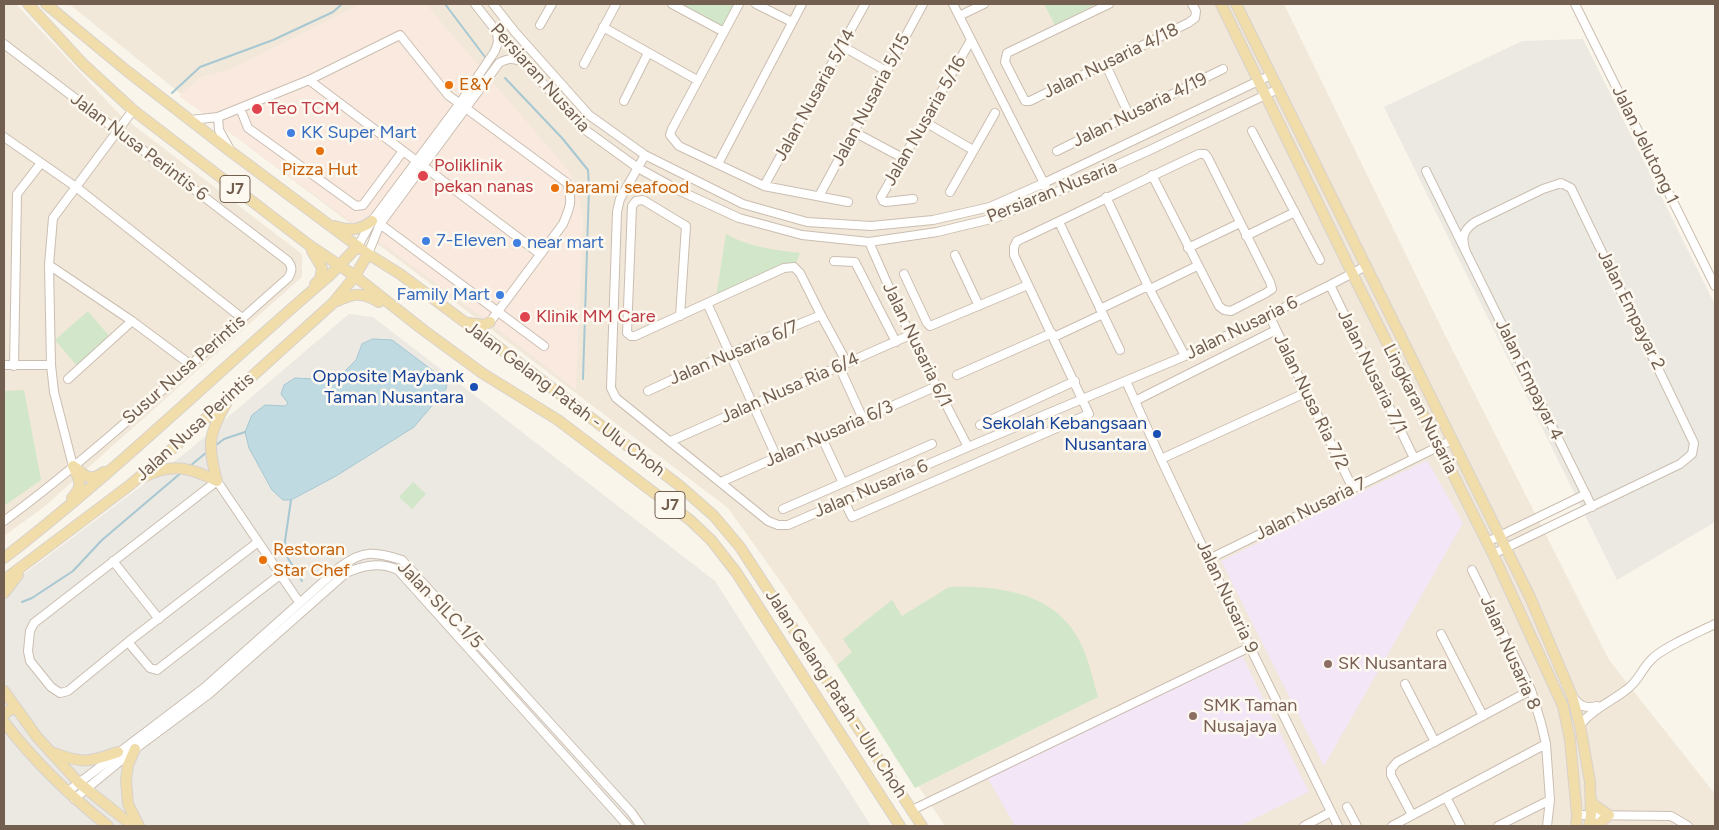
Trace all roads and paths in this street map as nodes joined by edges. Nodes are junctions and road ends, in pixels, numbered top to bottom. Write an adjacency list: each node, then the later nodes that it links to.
1 (28, 4): 44 (main road, Jalan Gelang Patah - Ulu Choh / J7)
2 (46, 4): 48 (main road, Jalan Gelang Patah - Ulu Choh / J7)
3 (475, 4): 24 (street, Persiaran Nusaria)
4 (493, 4): 58 (street, Persiaran Nusaria)
5 (552, 4): 22 (street)
6 (616, 4): 23 (street)
7 (672, 4): 25 (street)
8 (739, 4): 25 (street)
9 (756, 4): 21 (street)
10 (802, 4): 21 (street)
11 (865, 4): 28 (street, Jalan Nusaria 5/14)
12 (923, 4): 34 (street, Jalan Nusaria 5/15)
13 (953, 4): 20 (street)
14 (984, 4): 20 (street)
15 (1109, 4): 32 (street, Jalan Nusaria 4/18)
16 (1192, 4): 32 (street, Jalan Nusaria 4/18)
17 (1221, 4): 38 (main road, Lingkaran Nusaria)
18 (1236, 4): 35 (main road, Lingkaran Nusaria)
19 (1575, 4): 102 (street, Jalan Jelutong 1)
20 (959, 16): 26 (street)
21 (792, 22): 62 (street)
22 (540, 25)
23 (603, 27): 29 (street); 31 (street)
24 (497, 32): 30 (street, Persiaran Nusaria); 42 (street)
25 (724, 32): 37 (street)
26 (971, 40): 49 (street, Jalan Nusaria 5/16); 67 (street)
27 (4, 44): 50 (street, Jalan Nusa Perintis 6)
28 (842, 46): 34 (street); 69 (street, Jalan Nusaria 5/14)
29 (648, 53): 37 (street); 41 (street)
30 (524, 63): 42 (street); 64 (street, Persiaran Nusaria)
31 (584, 64)
32 (1106, 65): 46 (street)
33 (1222, 69): 46 (street, Jalan Nusaria 4/19)
34 (888, 72): 52 (street, Jalan Nusaria 5/15)
35 (1271, 75): 38 (street, Persiaran Nusaria); 39 (main road, Lingkaran Nusaria)
36 (309, 80): 42 (street); 43 (street); 56 (street)
37 (697, 80): 62 (street)
38 (1259, 81): 40 (main road, Lingkaran Nusaria); 67 (street, Persiaran Nusaria)
39 (1278, 89): 40 (street, Persiaran Nusaria); 95 (main road, Lingkaran Nusaria)
40 (1266, 95): 71 (street, Persiaran Nusaria); 97 (main road, Lingkaran Nusaria)
41 (624, 101)
42 (463, 105): 60 (street); 63 (street); 88 (street)
43 (240, 108): 47 (street); 56 (street)
44 (133, 110): 50 (street); 83 (main road, Jalan Gelang Patah - Ulu Choh / J7)
45 (995, 113): 54 (street)
46 (1129, 115): 57 (street, Jalan Nusaria 4/19)
47 (218, 117): 48 (street); 55 (street)
48 (191, 120): 55 (main road, Jalan Gelang Patah - Ulu Choh / J7)
49 (925, 122): 54 (street); 59 (street, Jalan Nusaria 5/16)
50 (116, 131): 68 (street); 96 (street, Jalan Nusa Perintis 6)
51 (1252, 131): 76 (street)
52 (854, 132): 59 (street); 72 (street, Jalan Nusaria 5/15)
53 (4, 137): 61 (street)
54 (973, 150): 70 (street)
55 (230, 151): 80 (main road, Jalan Gelang Patah - Ulu Choh / J7)
56 (403, 151): 60 (street)
57 (1057, 151)
58 (645, 155): 64 (street, Jalan Nusaria 6); 67 (street, Persiaran Nusaria)
59 (904, 158): 74 (street, Jalan Nusaria 5/16)
60 (416, 161): 63 (street); 77 (street)
61 (41, 163): 68 (street); 130 (street)
62 (718, 164): 69 (street)
63 (423, 166): 77 (street); 88 (street)
64 (638, 168): 82 (street, Persiaran Nusaria); 147 (street, Jalan Nusaria 6)
65 (1426, 171): 86 (street, Jalan Empayar 4)
66 (1152, 175): 73 (street); 79 (street); 85 (street)
67 (1044, 183): 71 (street)
68 (76, 186): 92 (street); 114 (street)
69 (764, 186): 72 (street)
70 (950, 192)
71 (1050, 195): 82 (street, Persiaran Nusaria)
72 (819, 196): 75 (street)
73 (1106, 197): 78 (street); 103 (street)
74 (912, 199)
75 (848, 202)
76 (1295, 212): 81 (street); 90 (street)
77 (376, 222): 80 (main road); 84 (street); 87 (street); 109 (street)
78 (1059, 222): 100 (street); 108 (street)
79 (1240, 223): 81 (street); 85 (street)
80 (329, 225): 84 (main road, Jalan Gelang Patah - Ulu Choh / J7)
81 (1246, 236): 94 (street)
82 (869, 242): 119 (street, Jalan Nusaria 6/1)
83 (309, 246): 93 (main road, Jalan Gelang Patah - Ulu Choh / J7); 104 (main road)
84 (358, 246): 87 (main road, Jalan Gelang Patah - Ulu Choh / J7); 93 (main road, Jalan Nusa Perintis)
85 (1188, 248): 94 (street)
86 (1466, 252): 161 (street, Jalan Empayar 4); 163 (street, Jalan Empayar 2)
87 (368, 254): 99 (main road, Jalan Nusa Perintis); 113 (main road, Jalan Gelang Patah - Ulu Choh / J7)
88 (540, 254): 109 (street)
89 (955, 255): 107 (street)
90 (1320, 260)
91 (834, 261): 121 (street)
92 (49, 265): 115 (street); 128 (street)
93 (340, 266): 99 (main road, Jalan Gelang Patah - Ulu Choh / J7); 104 (main road, Jalan Nusa Perintis)
94 (1197, 266): 103 (street)
95 (1366, 266): 97 (street, Jalan Nusaria 6); 146 (main road, Lingkaran Nusaria)
96 (292, 272): 114 (street, Susur Nusa Perintis)
97 (1352, 273): 101 (street, Jalan Nusaria 6); 150 (main road, Lingkaran Nusaria)
98 (904, 274): 107 (street)
99 (355, 276): 105 (main road, Jalan Nusa Perintis); 117 (main road, Jalan Gelang Patah - Ulu Choh / J7)
100 (1028, 285): 107 (street); 120 (street)
101 (1330, 285): 111 (street, Jalan Nusaria 6); 152 (street, Jalan Nusaria 7/1)
102 (1715, 286)
103 (1149, 287): 108 (street); 126 (street)
104 (299, 301): 154 (main road, Jalan Nusa Perintis)
105 (333, 303): 117 (main road); 139 (main road, Jalan Nusa Perintis)
106 (707, 303): 110 (street); 112 (street); 125 (street)
107 (979, 306)
108 (1101, 311): 120 (street); 124 (street)
109 (497, 312): 116 (street); 122 (street)
110 (821, 315): 125 (street, Jalan Nusaria 6/7); 129 (street)
111 (1269, 315): 118 (street, Jalan Nusa Ria 7/2); 126 (street, Jalan Nusaria 6)
112 (680, 316): 112 (street)
113 (458, 317): 116 (main road); 123 (main road, Jalan Gelang Patah - Ulu Choh / J7)
114 (242, 318): 131 (street, Susur Nusa Perintis)
115 (132, 321): 131 (street); 133 (street)
116 (490, 322): 123 (main road)
117 (422, 330): 220 (main road, Jalan Gelang Patah - Ulu Choh / J7)
118 (1276, 330): 138 (street, Jalan Nusa Ria 7/2); 141 (street)
119 (910, 335): 121 (street, Jalan Nusa Ria 6/4); 136 (street, Jalan Nusaria 6/1)
120 (1053, 335): 132 (street); 134 (street)
121 (896, 342): 129 (street, Jalan Nusa Ria 6/4)
122 (544, 346)
123 (501, 349): 209 (main road, Jalan Gelang Patah - Ulu Choh / J7)
124 (1120, 350)
125 (730, 353): 137 (street, Jalan Nusaria 6/7); 142 (street)
126 (1185, 356): 135 (street, Jalan Nusaria 6)
127 (4, 365): 130 (street)
128 (51, 365): 130 (street); 155 (street)
129 (843, 365): 142 (street, Jalan Nusa Ria 6/4); 143 (street)
130 (14, 366)
131 (192, 366): 155 (street, Susur Nusa Perintis)
132 (956, 375)
133 (68, 379)
134 (1075, 381): 140 (street); 144 (street)
135 (1126, 381): 140 (street, Jalan Nusaria 6); 141 (street, Jalan Nusaria 9)
136 (937, 386): 143 (street, Jalan Nusaria 6/3); 149 (street, Jalan Nusaria 6/1)
137 (648, 390)
138 (1306, 392): 153 (street); 160 (street, Jalan Nusa Ria 7/2)
139 (232, 395): 156 (main road); 159 (main road, Jalan Nusa Perintis)
140 (1082, 399): 149 (street, Jalan Nusaria 6); 162 (street)
141 (1134, 401): 153 (street, Jalan Nusaria 9)
142 (754, 404): 147 (street, Jalan Nusa Ria 6/4); 151 (street)
143 (862, 419): 145 (street, Jalan Nusaria 6/3)
144 (980, 424)
145 (822, 438): 151 (street, Jalan Nusaria 6/3); 158 (street)
146 (1452, 440): 150 (street, Jalan Nusaria 7); 167 (main road, Lingkaran Nusaria)
147 (671, 441): 157 (street, Jalan Nusaria 6)
148 (932, 444): 158 (street)
149 (968, 447): 162 (street, Jalan Nusaria 6)
150 (1438, 447): 152 (street, Jalan Nusaria 7); 169 (main road, Lingkaran Nusaria)
151 (777, 458): 157 (street, Jalan Nusaria 6/3)
152 (1414, 458): 160 (street, Jalan Nusaria 7)
153 (1161, 459): 174 (street, Jalan Nusaria 9)
154 (123, 460): 155 (main road); 165 (main road, Jalan Nusa Perintis)
155 (73, 466): 165 (main road); 166 (street, Susur Nusa Perintis)
156 (217, 482): 159 (main road); 168 (street); 175 (street)
157 (721, 482): 162 (street, Jalan Nusaria 6)
158 (843, 483): 164 (street)
159 (130, 485): 170 (main road, Jalan Nusa Perintis)
160 (1353, 490): 174 (street, Jalan Nusaria 7)
161 (1586, 494): 163 (street, Jalan Empayar 4); 167 (street)
162 (844, 500)
163 (1592, 507): 171 (street)
164 (783, 509)
165 (55, 518): 173 (main road, Jalan Nusa Perintis)
166 (4, 521)
167 (1500, 535): 169 (street); 171 (main road, Lingkaran Nusaria)
168 (258, 542): 177 (street); 181 (street)
169 (1487, 542): 172 (main road, Lingkaran Nusaria)
170 (50, 546): 178 (main road, Jalan Nusa Perintis); 179 (main road)
171 (1506, 548): 172 (street); 189 (main road, Lingkaran Nusaria)
172 (1493, 554): 212 (main road, Lingkaran Nusaria)
173 (4, 558)
174 (1209, 559): 185 (street, Jalan Nusaria 9)
175 (113, 561): 181 (street); 184 (street)
176 (1472, 570): 187 (street, Jalan Nusaria 8)
177 (281, 574): 180 (street); 184 (street)
178 (4, 580)
179 (4, 593)
180 (299, 602): 202 (street, Jalan SILC 1/5); 219 (street, Jalan SILC 1/5)
181 (158, 619): 184 (street)
182 (1715, 624): 190 (street)
183 (1441, 634): 193 (street)
184 (128, 642)
185 (1250, 647): 209 (street); 210 (street, Jalan Nusaria 9)
186 (1406, 684): 197 (street)
187 (1530, 690): 193 (street); 198 (street, Jalan Nusaria 8)
188 (4, 691): 191 (main road)
189 (1572, 696): 190 (street); 195 (main road, Lingkaran Nusaria)
190 (1601, 705): 195 (street)
191 (15, 707): 192 (main road); 196 (main road)
192 (4, 714)
193 (1484, 716): 197 (street)
194 (4, 722): 199 (main road)
195 (1580, 725): 207 (main road, Lingkaran Nusaria)
196 (37, 736): 199 (main road); 201 (main road)
197 (1435, 742): 211 (street)
198 (1546, 744): 205 (street); 206 (street, Jalan Nusaria 8)
199 (23, 747): 204 (main road)
200 (135, 749): 203 (street, Jalan SILC 1/5); 217 (main road); 218 (street, Jalan SILC 1/5)
201 (50, 752): 202 (main road); 203 (main road)
202 (118, 752): 203 (street, Jalan SILC 1/5)
203 (83, 786): 204 (street, Jalan SILC 1/5); 216 (main road)
204 (70, 796): 215 (main road)
205 (1446, 797): 211 (street); 226 (street)
206 (1550, 800): 227 (street); 228 (street, Jalan Nusaria 8)
207 (1591, 800): 213 (main road, Lingkaran Nusaria); 214 (main road)
208 (1347, 807): 224 (street)
209 (912, 810): 221 (main road, Jalan Gelang Patah - Ulu Choh / J7)
210 (1331, 812): 222 (street); 223 (street, Jalan Nusaria 9)
211 (1412, 815): 225 (street)
212 (1577, 815): 213 (street); 229 (main road, Lingkaran Nusaria)
213 (1592, 815): 214 (street); 230 (main road, Lingkaran Nusaria)
214 (1609, 815): 231 (main road); 232 (street)
215 (108, 826)
216 (133, 826)
217 (139, 826)
218 (628, 826)
219 (641, 826)
220 (900, 826)
221 (922, 826)
222 (1304, 826)
223 (1338, 826)
224 (1357, 826)
225 (1392, 826)
226 (1461, 826)
227 (1498, 826)
228 (1547, 826)
229 (1576, 826)
230 (1590, 826)
231 (1596, 826)
232 (1688, 826)

